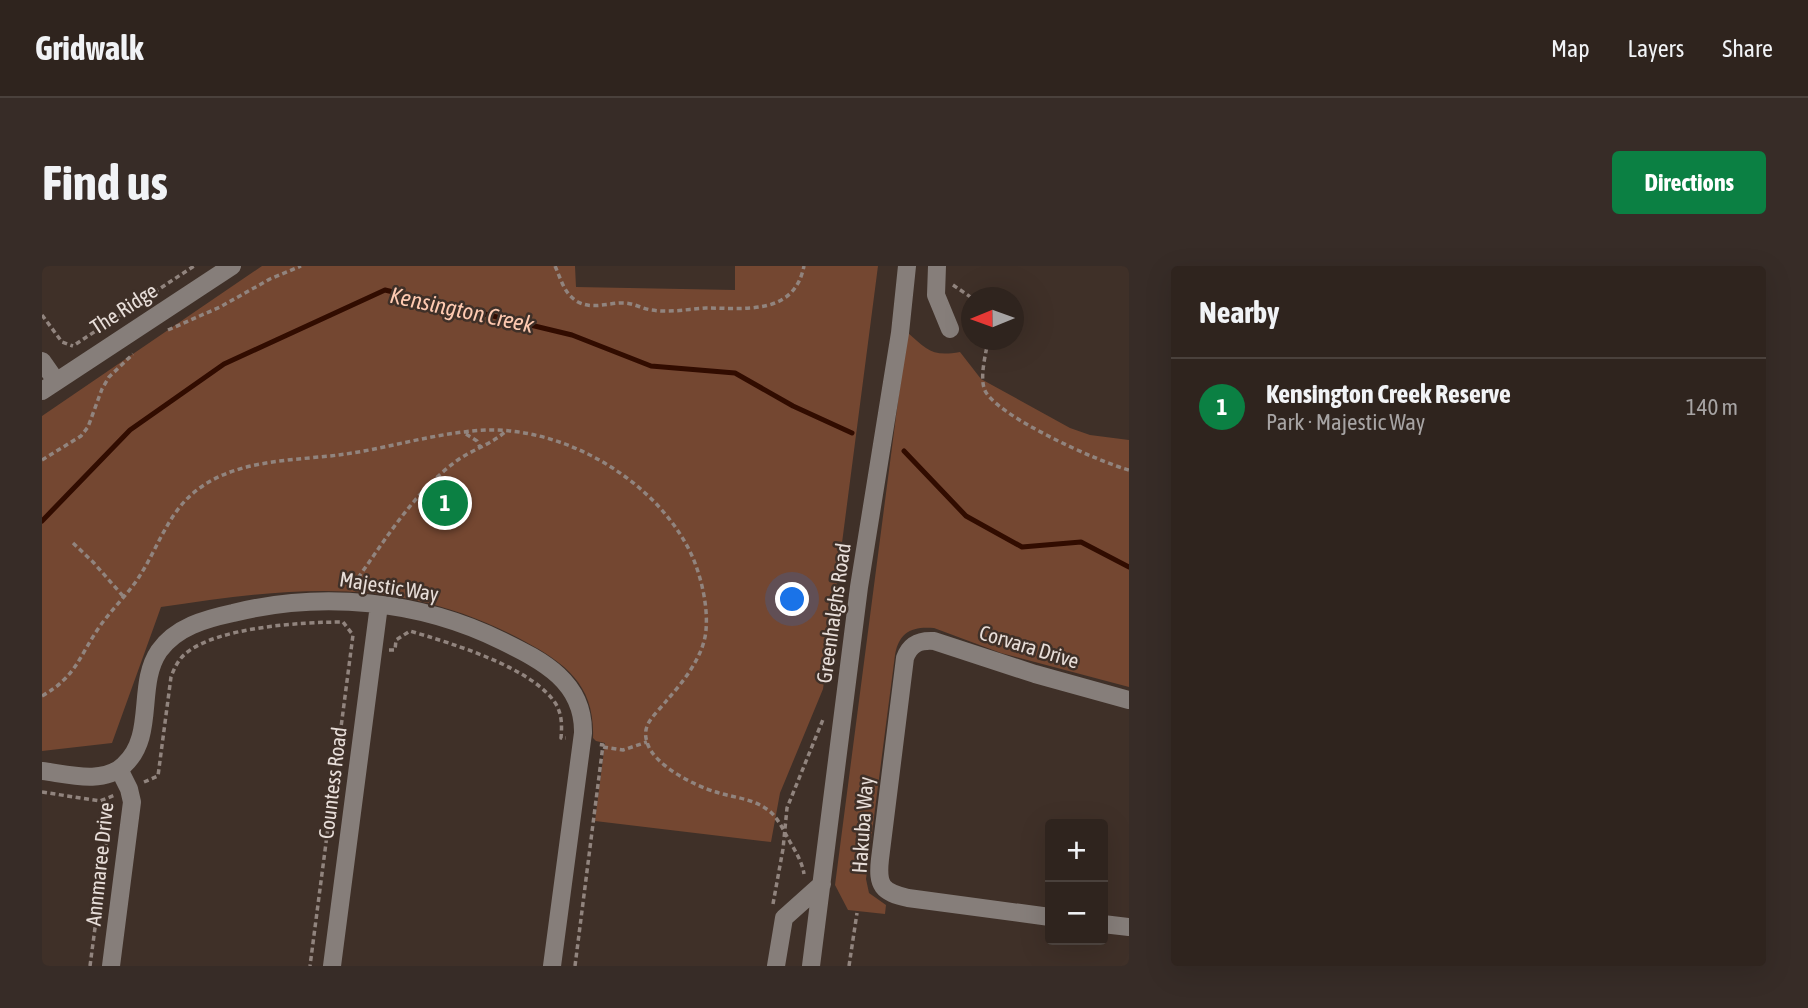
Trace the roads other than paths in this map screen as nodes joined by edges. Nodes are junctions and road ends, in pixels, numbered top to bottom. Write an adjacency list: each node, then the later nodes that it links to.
1 (232, 266): 6 (street, The Ridge)
2 (907, 266): 12 (street, Greenhalghs Road)
3 (937, 266): 4 (street)
4 (950, 329)
5 (42, 361): 6 (street)
6 (49, 386)
7 (379, 605): 10 (street, Majestic Way); 17 (street, Countess Road); 18 (street, Majestic Way)
8 (917, 642): 9 (street, Corvara Drive); 13 (street, Hakuba Way)
9 (1129, 700)
10 (119, 769): 11 (street); 16 (street, Annmaree Drive)
11 (42, 771)
12 (822, 884): 19 (street); 20 (street, Greenhalghs Road)
13 (1045, 916)
14 (1108, 925): 15 (street)
15 (1129, 927)
16 (111, 966)
17 (332, 966)
18 (552, 966)
19 (776, 966)
20 (811, 966)

